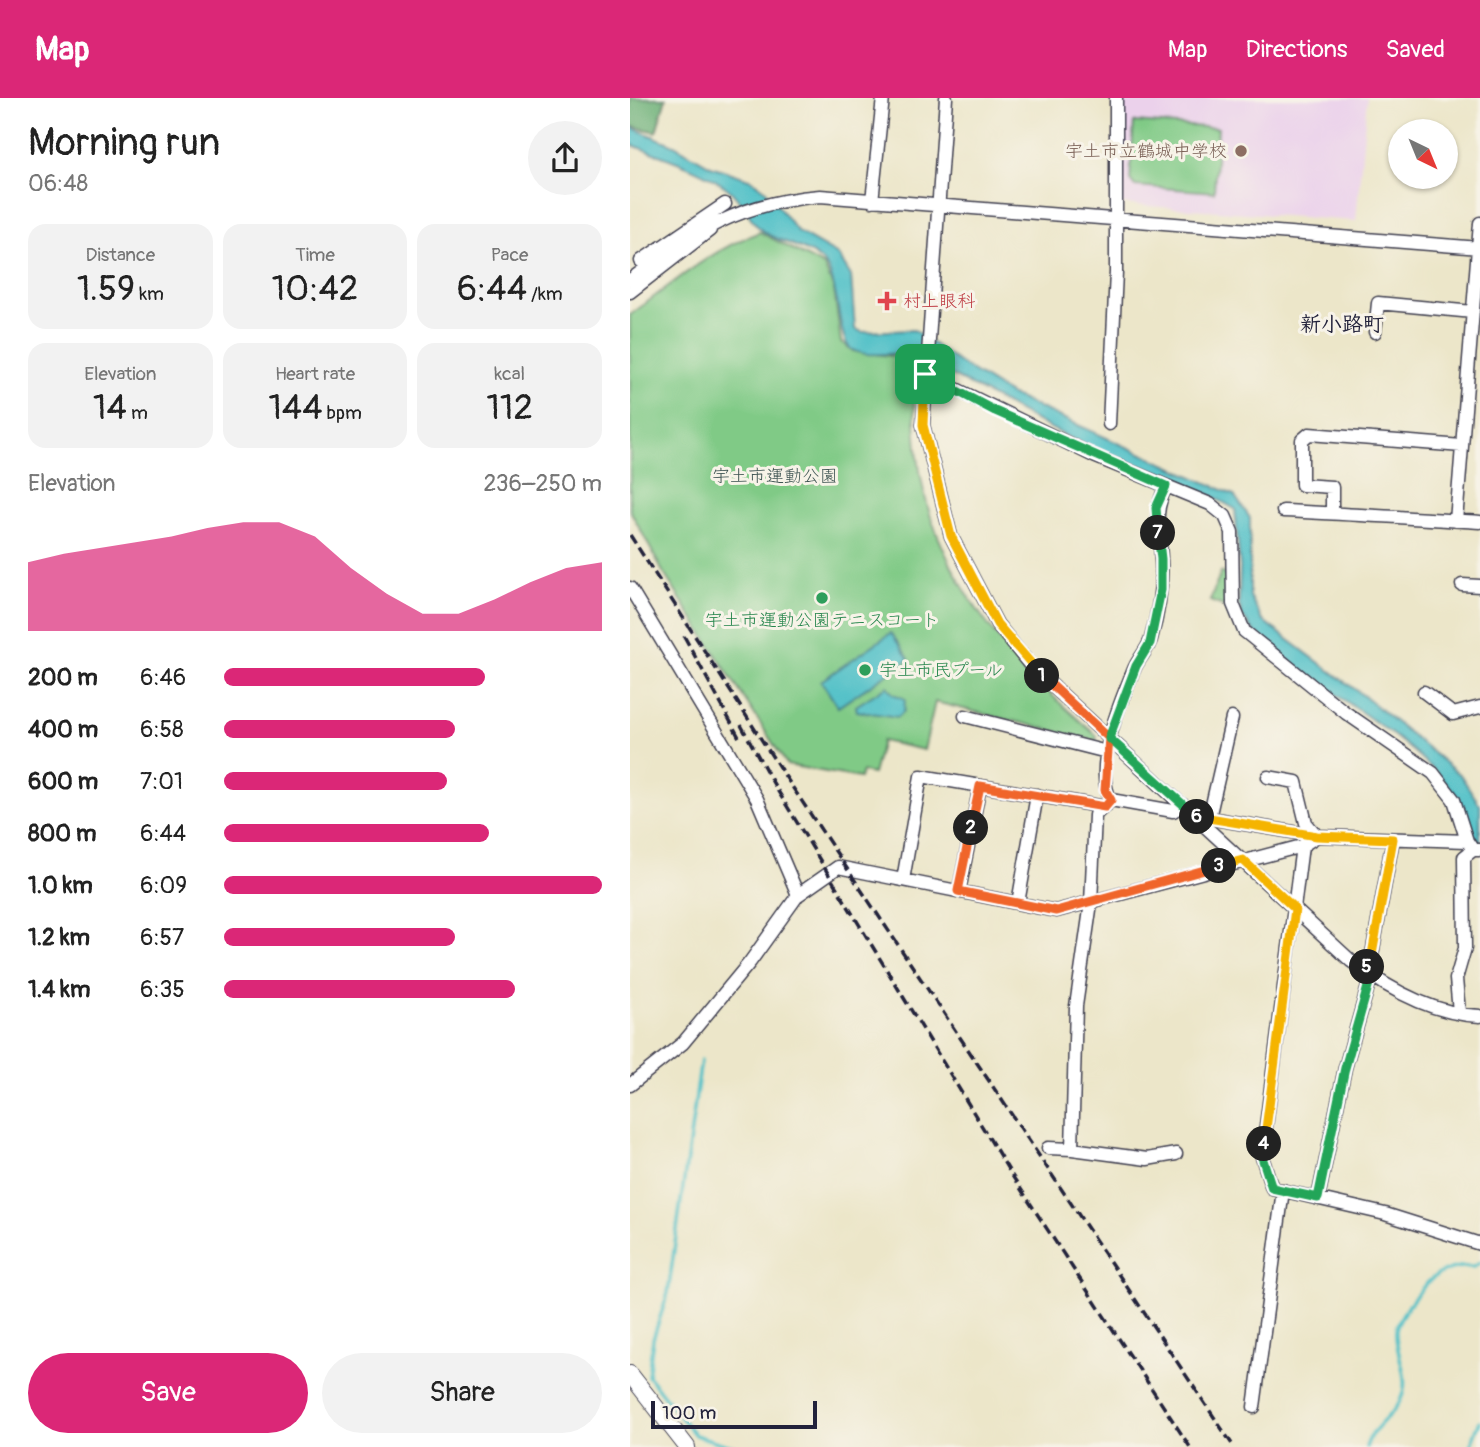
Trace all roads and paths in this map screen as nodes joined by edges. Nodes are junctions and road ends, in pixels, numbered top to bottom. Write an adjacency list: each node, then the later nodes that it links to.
1 (883, 98): 4 (street)
2 (946, 98): 6 (street)
3 (1116, 98): 8 (street)
4 (872, 201): 6 (street); 7 (street)
5 (725, 204): 11 (street)
6 (938, 205): 8 (street); 16 (street)
7 (723, 218): 12 (street); 13 (street)
8 (1114, 220): 10 (street); 17 (street)
9 (1480, 223): 10 (street)
10 (1479, 248): 14 (street)
11 (630, 270)
12 (630, 280)
13 (630, 292)
14 (1473, 312): 15 (street); 18 (street)
15 (1375, 332)
16 (926, 368): 19 (street); 31 (street)
17 (1108, 424)
18 (1462, 446): 21 (street); 22 (street)
19 (1166, 486): 31 (street); 41 (street)
20 (1283, 511): 21 (street)
21 (1332, 511): 22 (street)
22 (1456, 521): 23 (street)
23 (1480, 522)
24 (1462, 585): 25 (street)
25 (1480, 586)
26 (630, 588): 45 (street)
27 (1424, 692): 28 (street)
28 (1480, 707)
29 (964, 716): 31 (street)
30 (1232, 718): 37 (street)
31 (1108, 745): 35 (street); 36 (street)
32 (1268, 777): 38 (street)
33 (980, 786): 34 (street); 43 (street); 44 (street)
34 (1037, 795): 35 (street); 46 (street)
35 (1108, 803): 36 (street); 47 (street)
36 (1183, 805): 37 (street)
37 (1206, 820): 38 (street); 42 (street)
38 (1317, 836): 39 (street); 40 (street)
39 (1393, 839): 41 (street); 49 (street)
40 (1302, 846): 42 (street); 48 (street)
41 (1473, 847): 50 (street)
42 (1243, 860): 47 (street); 48 (street)
43 (903, 880): 44 (street); 45 (street)
44 (958, 891): 46 (street)
45 (798, 894): 52 (street)
46 (1018, 903): 47 (street)
47 (1091, 903): 54 (street)
48 (1295, 909): 49 (street); 56 (street)
49 (1367, 973): 50 (street); 57 (street)
50 (1459, 1013): 51 (street)
51 (1480, 1016)
52 (630, 1085)
53 (1048, 1148): 54 (street)
54 (1072, 1149): 55 (street)
55 (1176, 1154)
56 (1283, 1191): 57 (street); 60 (street)
57 (1318, 1198): 58 (street)
58 (1480, 1244)
59 (630, 1374): 61 (main road)
60 (1254, 1407)
61 (687, 1447)

